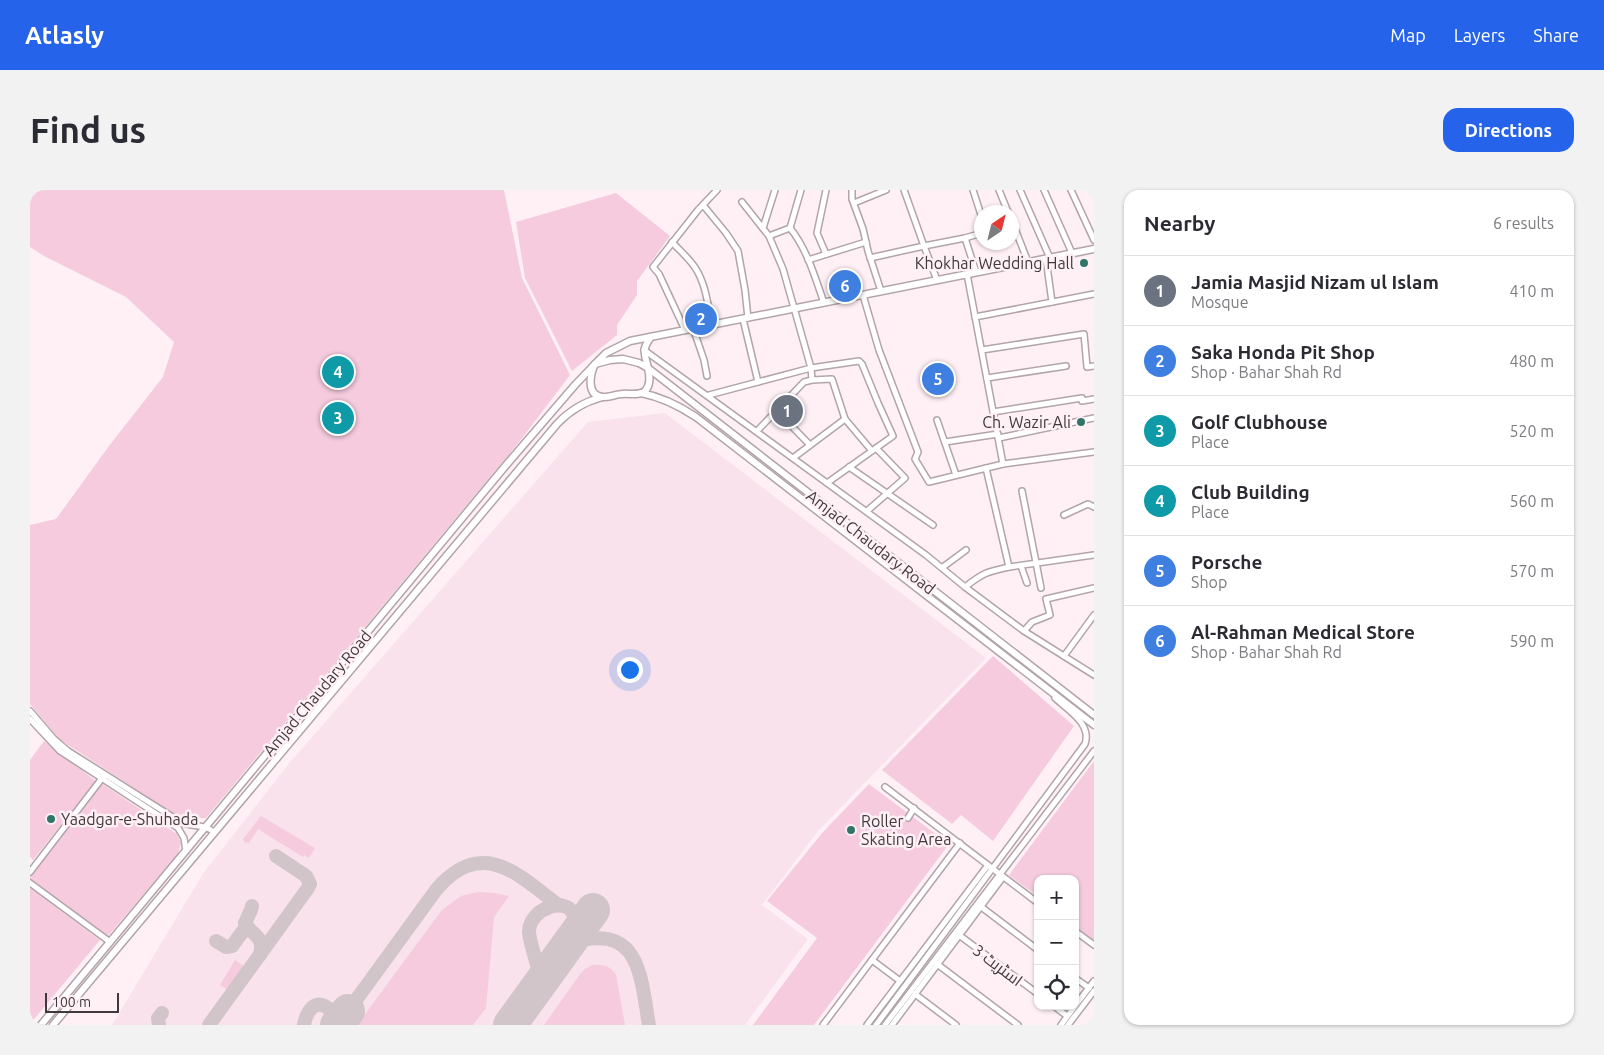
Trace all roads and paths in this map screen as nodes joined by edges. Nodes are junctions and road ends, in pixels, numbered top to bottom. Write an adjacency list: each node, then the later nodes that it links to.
1 (717, 190): 15 (street)
2 (775, 190): 18 (street)
3 (801, 190): 19 (street)
4 (826, 190): 29 (street)
5 (852, 190): 14 (street)
6 (886, 190): 14 (street)
7 (904, 190): 27 (street)
8 (973, 190): 16 (street)
9 (999, 190): 17 (street)
10 (1020, 190): 32 (street)
11 (1044, 190): 30 (street)
12 (1071, 190): 23 (street)
13 (742, 202): 18 (street)
14 (854, 203): 26 (street)
15 (703, 205): 25 (street); 45 (street)
16 (978, 205)
17 (1005, 205)
18 (763, 228): 21 (street)
19 (790, 228): 21 (street); 33 (street)
20 (974, 235): 22 (street)
21 (769, 236): 43 (street)
22 (965, 238): 27 (street); 35 (street)
23 (1094, 240)
24 (1019, 241): 34 (street)
25 (672, 242): 46 (street); 48 (street)
26 (866, 242): 29 (street); 31 (street)
27 (924, 246): 31 (street); 37 (street)
28 (1094, 249): 30 (main road, Amjad Chaudary Road)
29 (826, 254): 33 (street)
30 (1072, 254): 32 (main road, Amjad Chaudary Road)
31 (870, 258): 38 (street)
32 (1048, 258): 34 (main road, Amjad Chaudary Road); 41 (street)
33 (808, 260): 42 (street)
34 (1028, 262): 35 (main road, Amjad Chaudary Road)
35 (976, 272): 36 (main road, Amjad Chaudary Road)
36 (967, 274): 37 (main road, Amjad Chaudary Road); 44 (street)
37 (937, 280): 38 (main road, Amjad Chaudary Road)
38 (881, 291): 40 (main road, Amjad Chaudary Road)
39 (1094, 294): 41 (street)
40 (863, 295): 42 (main road, Amjad Chaudary Road); 80 (street)
41 (1052, 302): 44 (street)
42 (824, 303): 43 (main road, Amjad Chaudary Road)
43 (795, 308): 45 (main road, Amjad Chaudary Road); 55 (street)
44 (975, 317): 51 (street)
45 (745, 318): 46 (main road, Amjad Chaudary Road); 60 (street)
46 (712, 325): 47 (main road, Amjad Chaudary Road)
47 (693, 328): 48 (main road, Amjad Chaudary Road); 57 (street)
48 (685, 330): 49 (main road, Amjad Chaudary Road)
49 (650, 337): 50 (main road); 52 (main road, Amjad Chaudary Road)
50 (644, 349): 54 (main road); 62 (street)
51 (982, 350): 56 (street); 58 (street)
52 (595, 364): 54 (main road); 63 (main road); 112 (main road, Amjad Chaudary Road)
53 (1066, 366): 58 (street)
54 (648, 368): 61 (main road); 104 (main road, Amjad Chaudary Road)
55 (811, 368): 59 (street); 60 (street); 74 (street)
56 (1094, 368)
57 (707, 376)
58 (987, 378): 66 (street)
59 (812, 380): 65 (street); 68 (street)
60 (758, 382): 62 (street)
61 (640, 394): 63 (main road); 102 (main road, Amjad Chaudary Road)
62 (708, 395): 70 (street)
63 (602, 397): 113 (main road, Amjad Chaudary Road)
64 (1094, 399): 66 (street)
65 (776, 410): 70 (street); 73 (street)
66 (994, 412): 71 (street)
67 (1094, 418): 71 (street)
68 (845, 419): 73 (street); 74 (street)
69 (937, 420): 72 (street)
70 (757, 431): 76 (street)
71 (998, 436): 72 (street); 77 (street)
72 (945, 442): 80 (street)
73 (810, 445): 76 (street)
74 (874, 449): 78 (street); 83 (street)
75 (1094, 452): 77 (street)
76 (793, 458): 81 (street)
77 (1003, 464): 79 (street)
78 (849, 467): 81 (street); 83 (street)
79 (986, 468): 80 (street); 93 (street)
80 (956, 475)
81 (827, 483): 85 (street)
82 (1022, 491): 90 (street)
83 (886, 492): 85 (street); 87 (street)
84 (1094, 508): 86 (street)
85 (867, 511): 92 (street)
86 (1064, 515)
87 (933, 525)
88 (966, 550): 92 (street)
89 (1094, 555): 90 (street)
90 (1036, 564): 91 (street); 96 (street)
91 (1021, 566): 93 (street); 94 (street)
92 (943, 567): 95 (street)
93 (1009, 567): 95 (street)
94 (1026, 583)
95 (965, 587): 99 (street)
96 (1041, 588)
97 (1094, 588): 99 (street)
98 (1094, 615): 100 (street)
99 (1024, 631): 100 (street)
100 (1064, 656): 101 (street)
101 (1094, 675)
102 (1032, 677): 106 (main road, Amjad Chaudary Road); 116 (street)
103 (30, 711): 108 (street)
104 (1094, 715)
105 (30, 719): 108 (street)
106 (1094, 725)
107 (1094, 751): 118 (street)
108 (103, 776): 112 (street); 115 (street); 117 (street)
109 (885, 787): 110 (street)
110 (914, 808): 111 (street); 114 (street)
111 (908, 818)
112 (206, 826): 113 (street); 115 (main road, Amjad Chaudary Road)
113 (214, 832): 143 (main road, Amjad Chaudary Road)
114 (960, 843): 116 (street); 127 (street)
115 (186, 851): 124 (main road, Amjad Chaudary Road)
116 (990, 866): 118 (street); 129 (street); 146 (street)
117 (30, 872)
118 (1001, 875): 120 (street); 121 (street); 147 (street)
119 (30, 883): 124 (street)
120 (1034, 900)
121 (980, 906): 123 (street); 126 (street)
122 (1079, 934): 125 (street)
123 (959, 935): 128 (street); 133 (street, اسٹریٹ 3)
124 (110, 942): 139 (main road, Amjad Chaudary Road)
125 (1094, 945)
126 (1034, 947)
127 (872, 960): 129 (street); 144 (street)
128 (937, 964): 134 (street); 149 (street)
129 (900, 981): 145 (street)
130 (1079, 981): 132 (street)
131 (1094, 981): 132 (street)
132 (1091, 989): 135 (street); 151 (street)
133 (1034, 991)
134 (915, 994): 140 (street); 148 (street)
135 (1079, 1002)
136 (1059, 1010): 138 (street)
137 (1072, 1010): 138 (street)
138 (1067, 1016): 150 (street)
139 (46, 1019): 141 (street); 142 (main road, Amjad Chaudary Road)
140 (894, 1024)
141 (35, 1025)
142 (42, 1025)
143 (53, 1025)
144 (823, 1025)
145 (867, 1025)
146 (876, 1025)
147 (885, 1025)
148 (956, 1025)
149 (1018, 1025)
150 (1061, 1025)
151 (1068, 1025)

